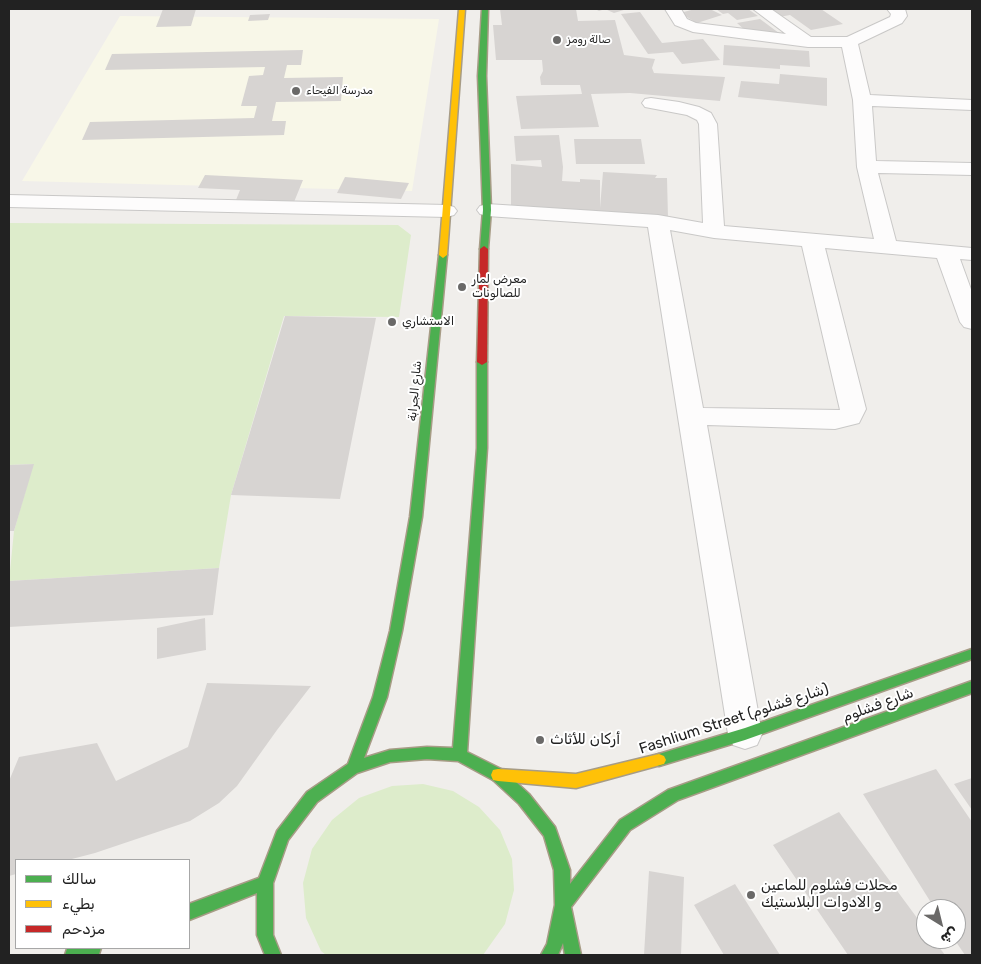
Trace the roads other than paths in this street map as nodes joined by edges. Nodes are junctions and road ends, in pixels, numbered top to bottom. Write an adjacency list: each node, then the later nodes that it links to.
1 (462, 9): 8 (main road, شارع الجرابة)
2 (485, 9): 8 (main road, شارع الجرابة)
3 (672, 9): 6 (street)
4 (761, 9): 6 (street)
5 (895, 9): 7 (street)
6 (808, 42): 7 (street)
7 (849, 42): 9 (street)
8 (469, 76): 15 (main road, شارع الجرابة); 16 (main road, شارع الجرابة)
9 (862, 100): 11 (street); 12 (street)
10 (651, 104): 18 (street)
11 (972, 105)
12 (867, 167): 13 (street); 20 (street)
13 (972, 170)
14 (9, 201): 16 (street)
15 (487, 210): 17 (street); 28 (main road, شارع الجرابة)
16 (447, 211): 29 (main road, شارع الجرابة)
17 (658, 221): 18 (street); 24 (street)
18 (714, 232): 19 (street)
19 (812, 241): 20 (street); 24 (street)
20 (886, 246): 21 (street)
21 (946, 252): 22 (street); 23 (street)
22 (972, 254)
23 (972, 322)
24 (692, 416): 27 (street)
25 (972, 654): 27 (main road, Fashlium Street (شارع فشلوم))
26 (972, 687): 32 (main road, شارع فشلوم)
27 (745, 734): 30 (main road, Fashlium Street (شارع فشلوم))
28 (460, 755): 29 (main road); 30 (main road)
29 (353, 768): 31 (main road)
30 (498, 775): 32 (main road)
31 (265, 884): 33 (main road); 36 (main road)
32 (563, 905): 37 (main road); 38 (main road)
33 (190, 912)
34 (91, 949): 35 (main road)
35 (74, 955)
36 (273, 955)
37 (549, 955)
38 (573, 955)

